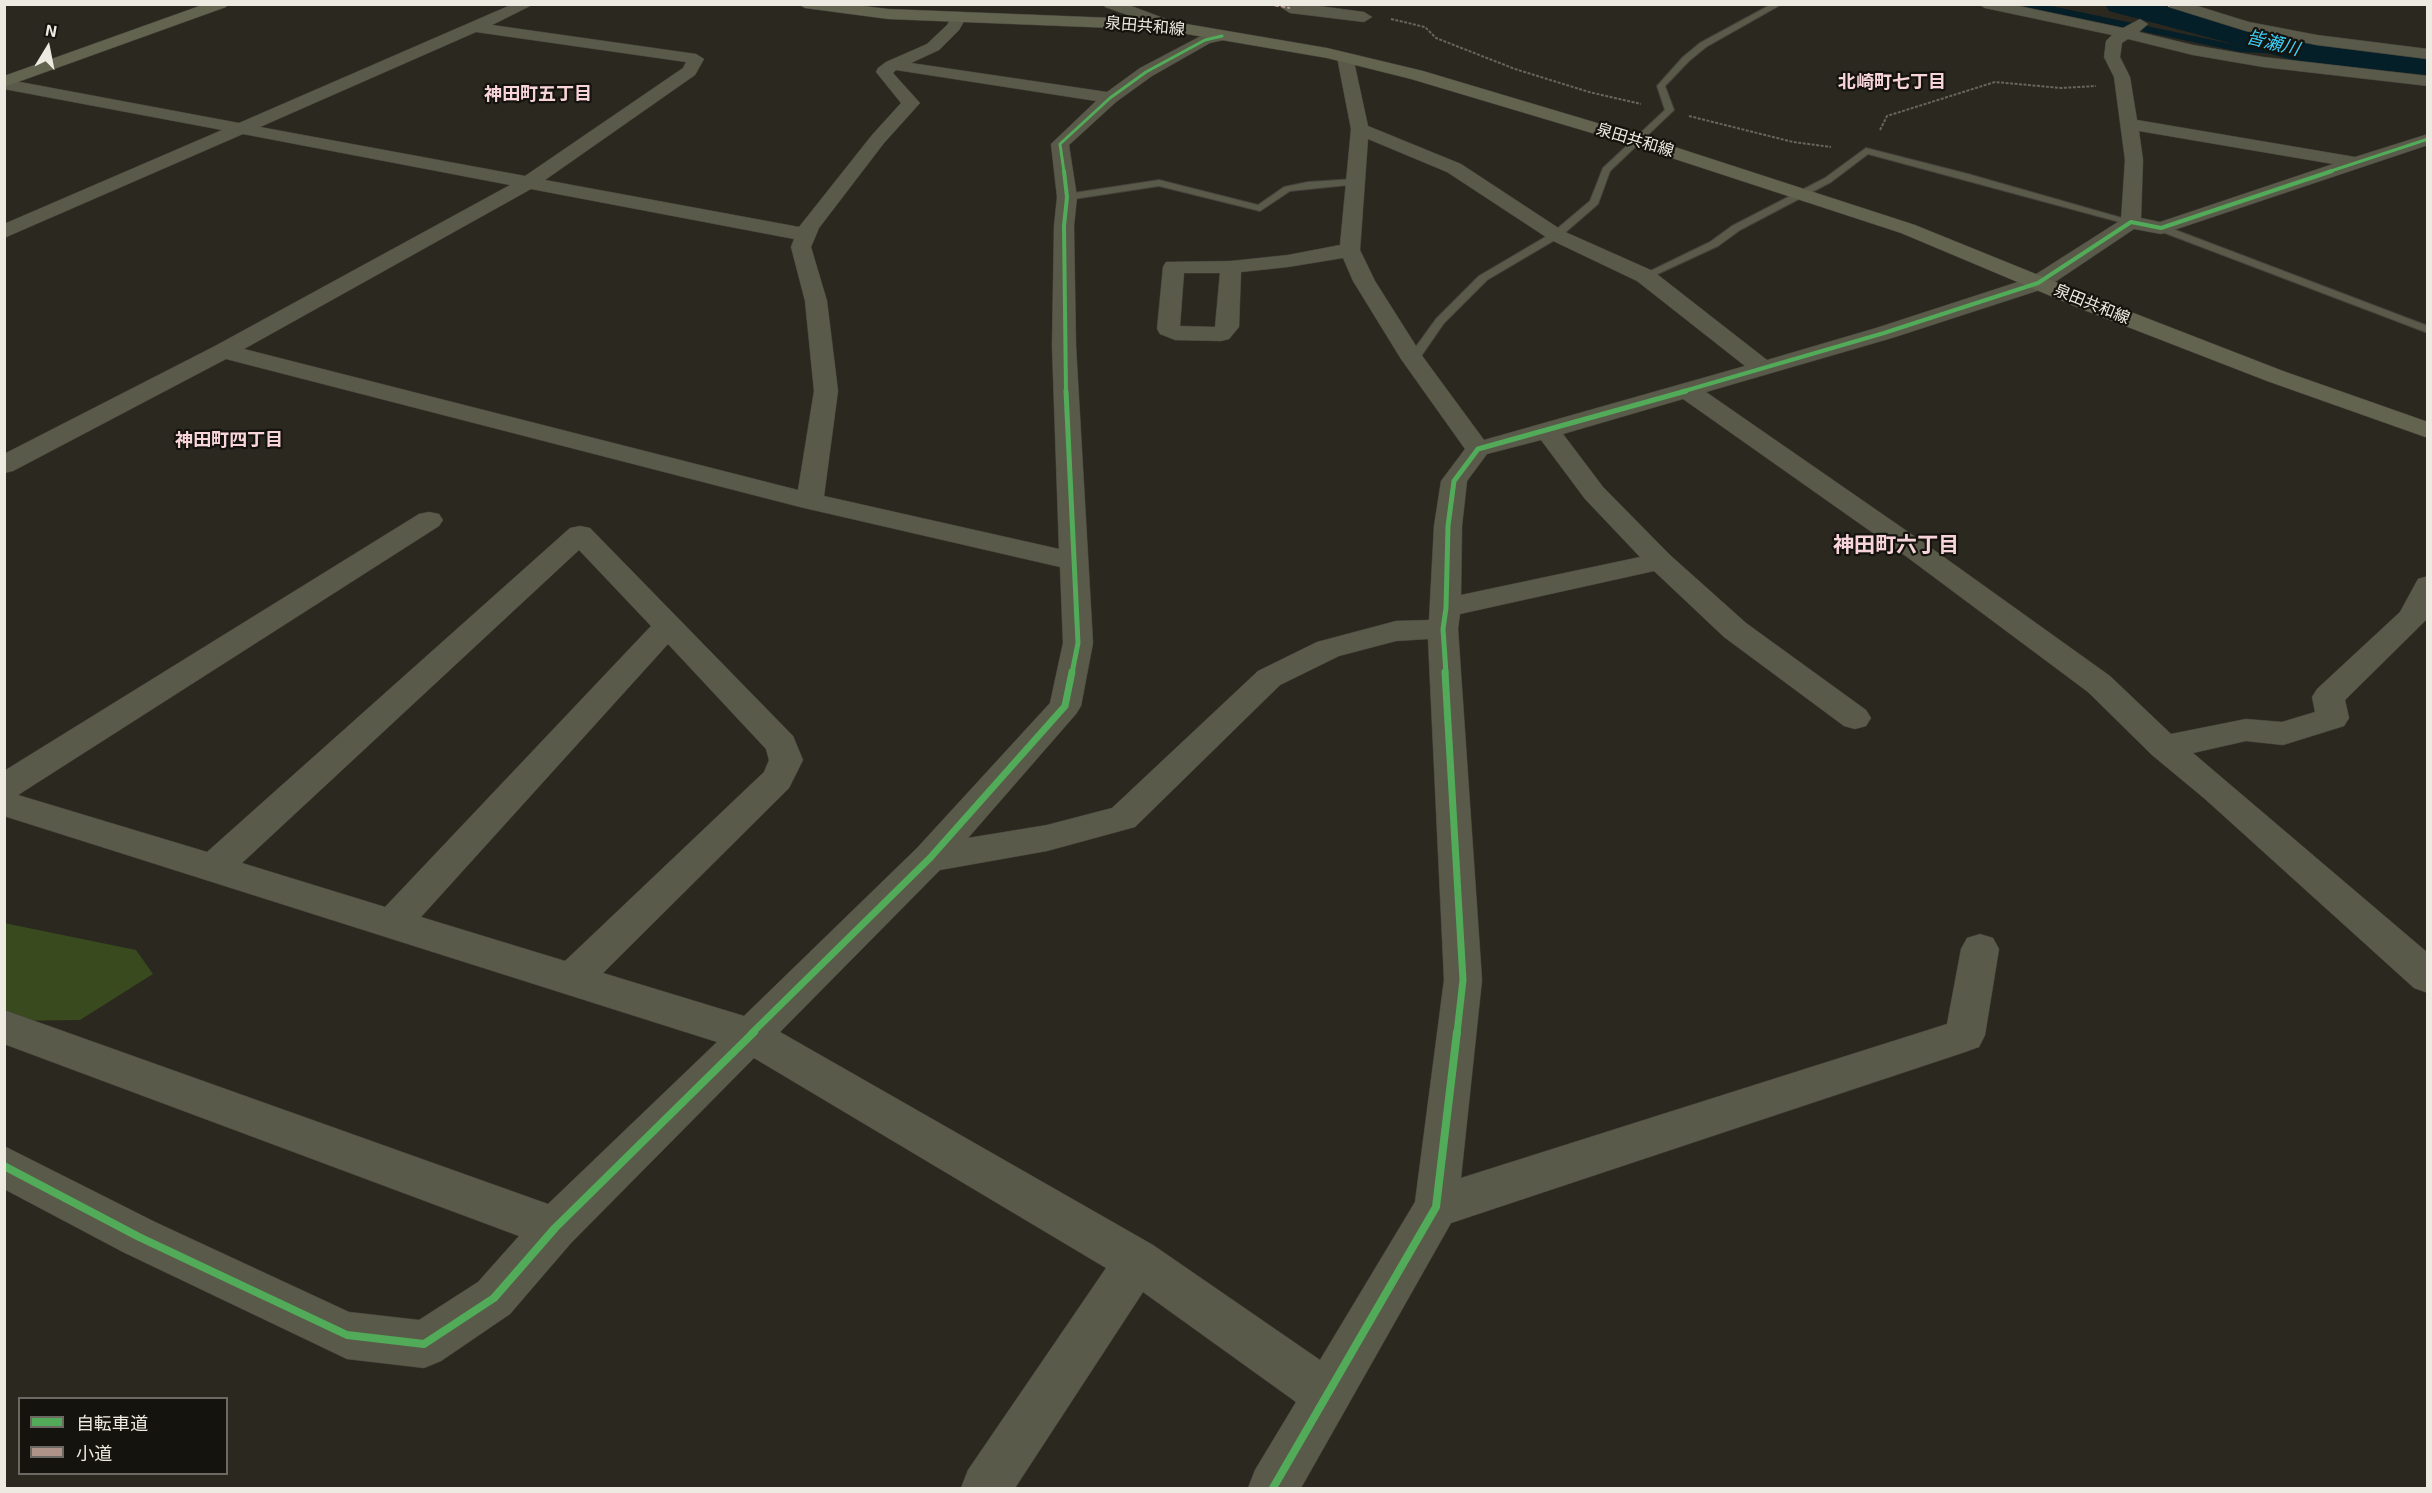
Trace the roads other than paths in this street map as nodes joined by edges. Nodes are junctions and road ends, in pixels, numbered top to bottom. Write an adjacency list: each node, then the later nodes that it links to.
1 (221, 4): 19 (main road)
2 (527, 4): 13 (street)
3 (805, 4): 10 (main road, 泉田共和線)
4 (1110, 4): 12 (street)
5 (1297, 4): 14 (street)
6 (1779, 4): 25 (lane)
7 (1985, 4): 11 (street)
8 (2061, 4): 11 (street)
9 (2170, 6): 11 (street); 16 (street)
10 (958, 18): 12 (main road, 泉田共和線); 17 (street)
11 (2132, 23): 18 (street); 21 (street)
12 (1163, 25): 15 (main road, 泉田共和線)
13 (474, 27): 22 (street); 28 (street)
14 (1352, 31): 15 (main road, 泉田共和線); 23 (street); 25 (main road, 泉田共和線)
15 (1222, 36): 20 (street)
16 (2427, 54)
17 (892, 65): 20 (street); 34 (street)
18 (2427, 81)
19 (4, 83): 22 (street)
20 (1110, 98): 30 (street)
21 (2129, 124): 26 (street); 31 (street)
22 (242, 129): 28 (street); 33 (street)
23 (1360, 129): 27 (street); 35 (street)
24 (2427, 139): 26 (street)
25 (1638, 141): 29 (main road, 泉田共和線); 35 (lane)
26 (2357, 163): 32 (street)
27 (1355, 182): 30 (lane); 36 (street)
28 (528, 183): 34 (street); 41 (street)
29 (1802, 195): 31 (lane); 38 (lane); 39 (main road, 泉田共和線)
30 (1067, 197): 51 (street)
31 (2132, 222): 32 (street); 39 (street)
32 (2161, 228): 40 (lane)
33 (4, 232)
34 (807, 235): 49 (street)
35 (1556, 235): 38 (street); 42 (lane)
36 (1350, 250): 37 (street); 42 (street)
37 (1232, 267)
38 (1645, 276): 43 (street)
39 (2038, 283): 43 (street); 46 (main road, 泉田共和線)
40 (2427, 330)
41 (223, 351): 48 (street); 49 (street)
42 (1413, 360): 47 (street)
43 (1763, 368): 44 (street)
44 (1686, 390): 45 (street); 57 (street)
45 (1547, 431): 47 (street); 52 (street)
46 (2427, 431)
47 (1478, 449): 54 (street)
48 (4, 465)
49 (810, 501): 51 (street)
50 (429, 520): 58 (street)
51 (1074, 561): 60 (street)
52 (1660, 561): 54 (street); 56 (street)
53 (2427, 585): 57 (street)
54 (1445, 618): 60 (street); 69 (street)
55 (668, 626): 61 (street); 62 (street); 65 (street)
56 (1856, 718)
57 (2164, 747): 64 (street)
58 (4, 787)
59 (4, 803): 61 (street)
60 (930, 858): 67 (street)
61 (213, 868): 62 (street)
62 (392, 924): 65 (street)
63 (1980, 949): 69 (street)
64 (2427, 977)
65 (572, 980): 67 (street)
66 (4, 1027): 70 (street)
67 (750, 1035): 70 (street); 71 (street)
68 (4, 1166): 70 (street)
69 (1436, 1207): 72 (street)
70 (555, 1228)
71 (1137, 1261): 72 (street); 73 (street)
72 (1328, 1395): 74 (street)
73 (986, 1488)
74 (1273, 1488)

